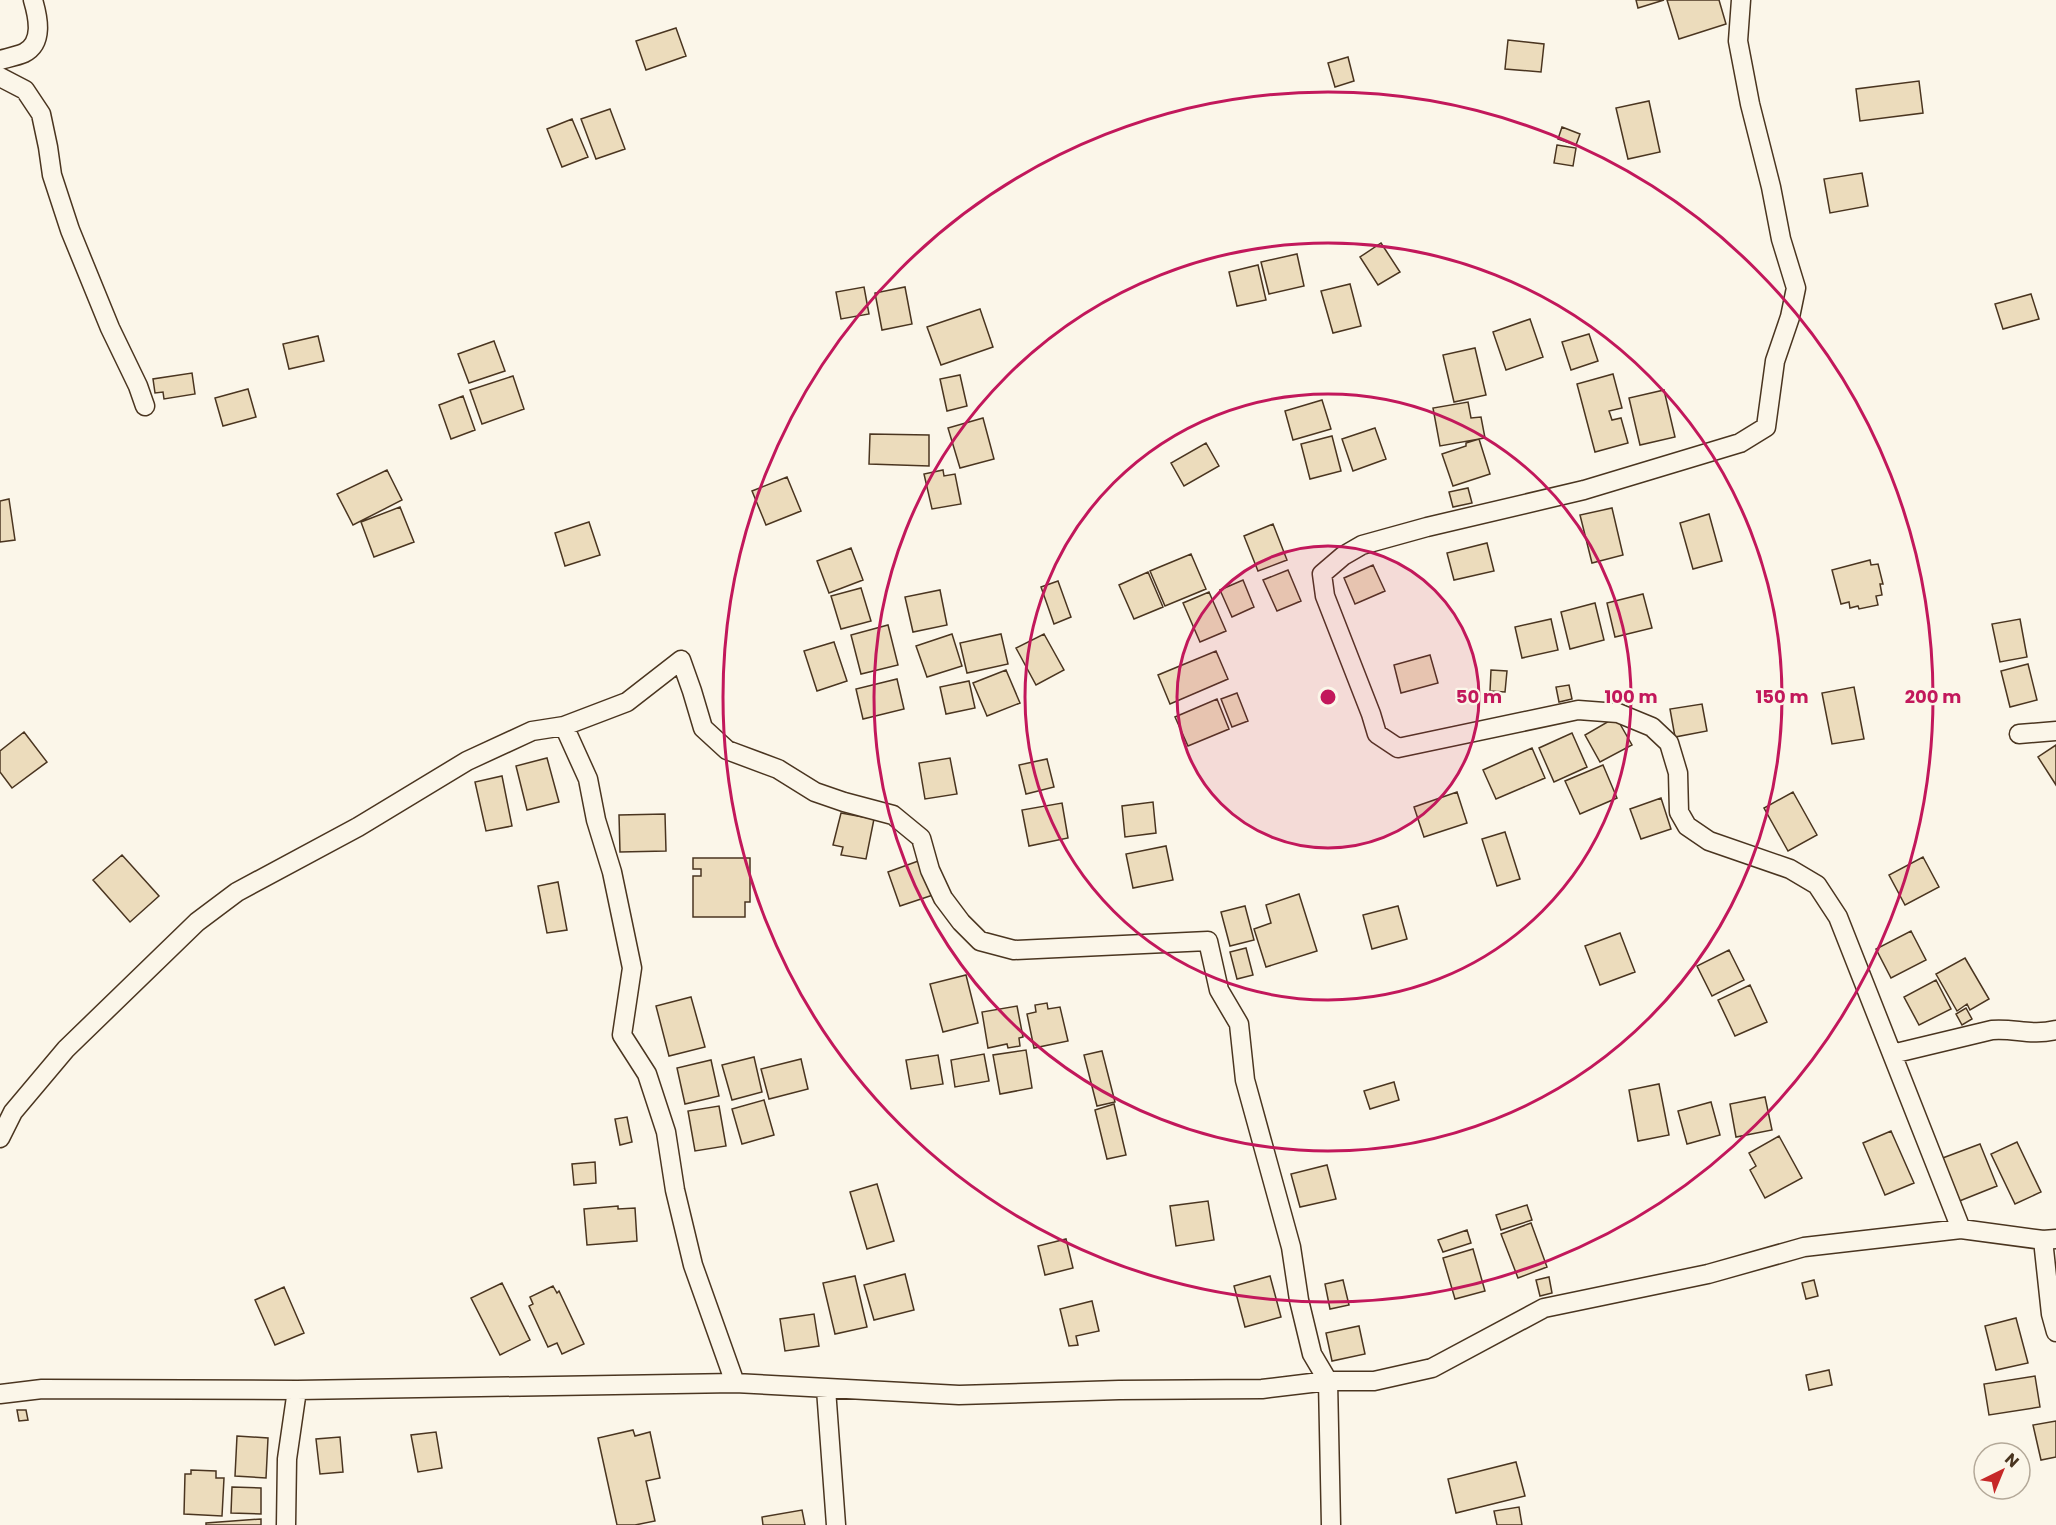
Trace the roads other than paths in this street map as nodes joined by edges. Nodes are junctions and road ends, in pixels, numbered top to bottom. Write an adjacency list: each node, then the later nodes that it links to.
1 (33, 0): 3 (street)
2 (1741, 0): 10 (street)
3 (0, 60)
4 (0, 77): 5 (street)
5 (145, 406)
6 (564, 726): 11 (street); 15 (street); 16 (street)
7 (2056, 731): 8 (street)
8 (2019, 734)
9 (2056, 1030): 10 (street)
10 (1892, 1054): 12 (street)
11 (0, 1138)
12 (1961, 1229): 13 (street); 15 (street)
13 (2050, 1240): 14 (street)
14 (2056, 1332)
15 (1328, 1381): 17 (street); 22 (street)
16 (735, 1383): 17 (street); 18 (street)
17 (826, 1389): 21 (street)
18 (297, 1390): 19 (street); 20 (street)
19 (0, 1394)
20 (286, 1525)
21 (836, 1525)
22 (1331, 1525)

